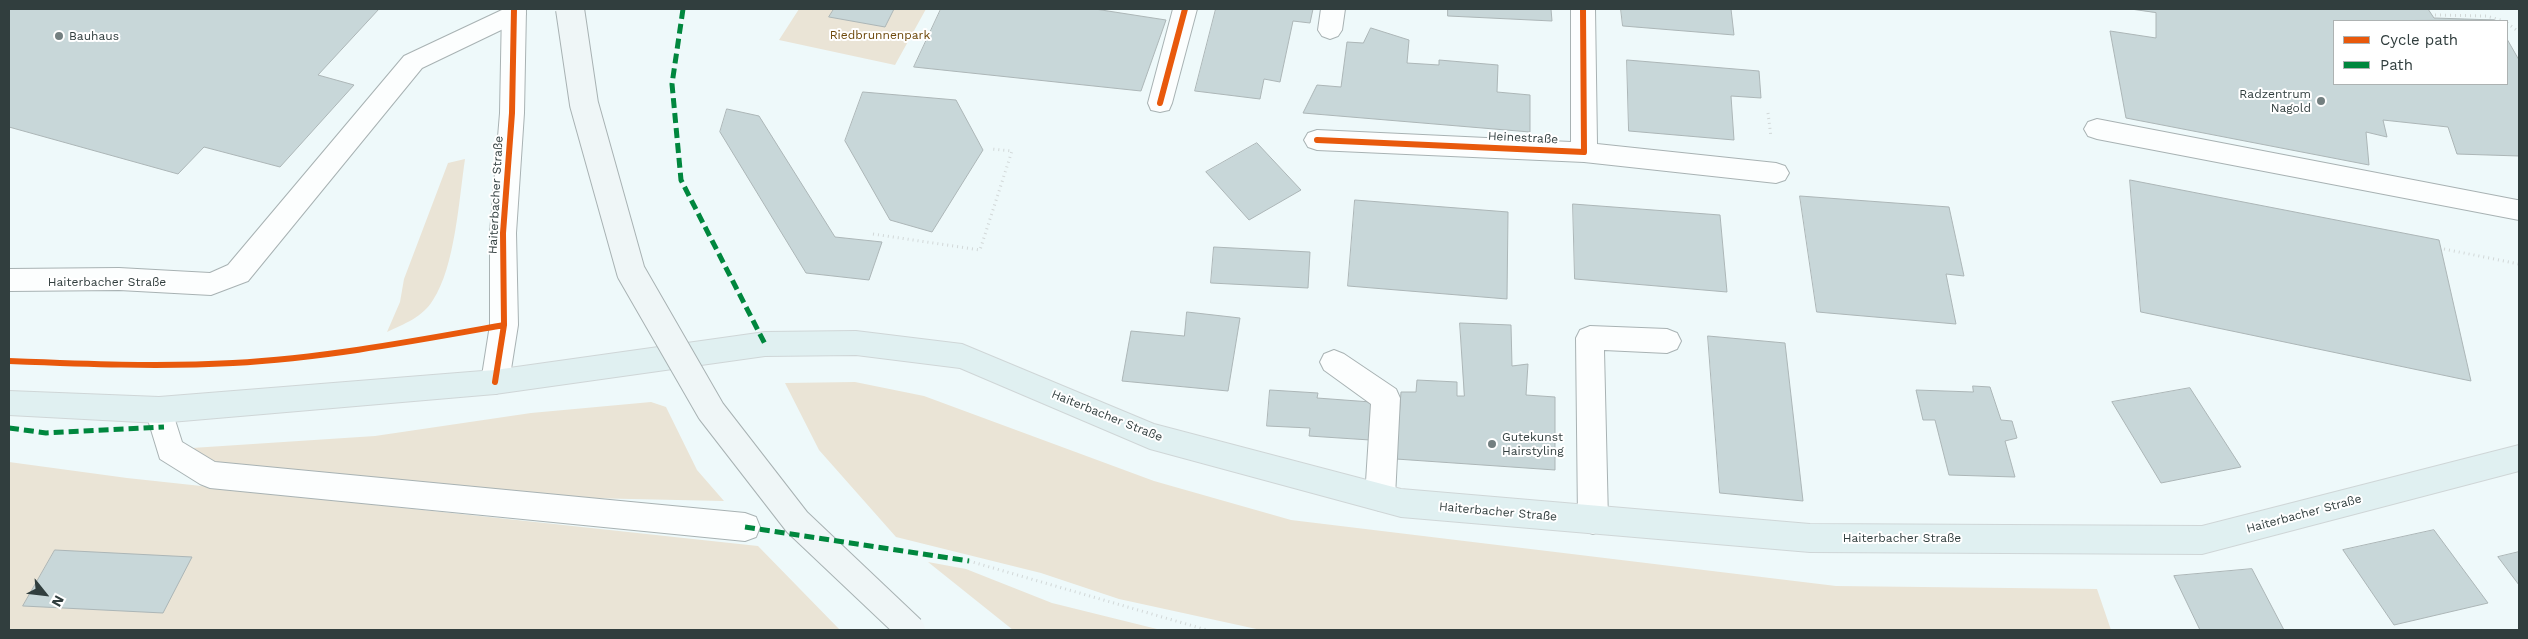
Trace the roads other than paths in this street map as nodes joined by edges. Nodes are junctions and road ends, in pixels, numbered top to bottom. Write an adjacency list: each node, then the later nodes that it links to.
1 (570, 9): 21 (main road, bridge)
2 (1185, 9): 5 (street)
3 (1583, 9): 8 (street)
4 (514, 11): 11 (street, Haiterbacher Straße); 14 (street, Haiterbacher Straße)
5 (1160, 104)
6 (2097, 128): 10 (street)
7 (1317, 140): 8 (street, Heinestraße)
8 (1584, 152): 9 (street, Heinestraße)
9 (1776, 174)
10 (2517, 210)
11 (9, 280)
12 (1667, 340): 19 (street)
13 (1334, 362): 18 (street)
14 (495, 382): 16 (main road, Haiterbacher Straße); 18 (main road, Haiterbacher Straße)
15 (9, 403): 16 (main road, Haiterbacher Straße)
16 (159, 410): 20 (street)
17 (2519, 458): 19 (main road, Haiterbacher Straße)
18 (1380, 497): 19 (main road, Haiterbacher Straße)
19 (1594, 520)
20 (745, 527)
21 (911, 630)

